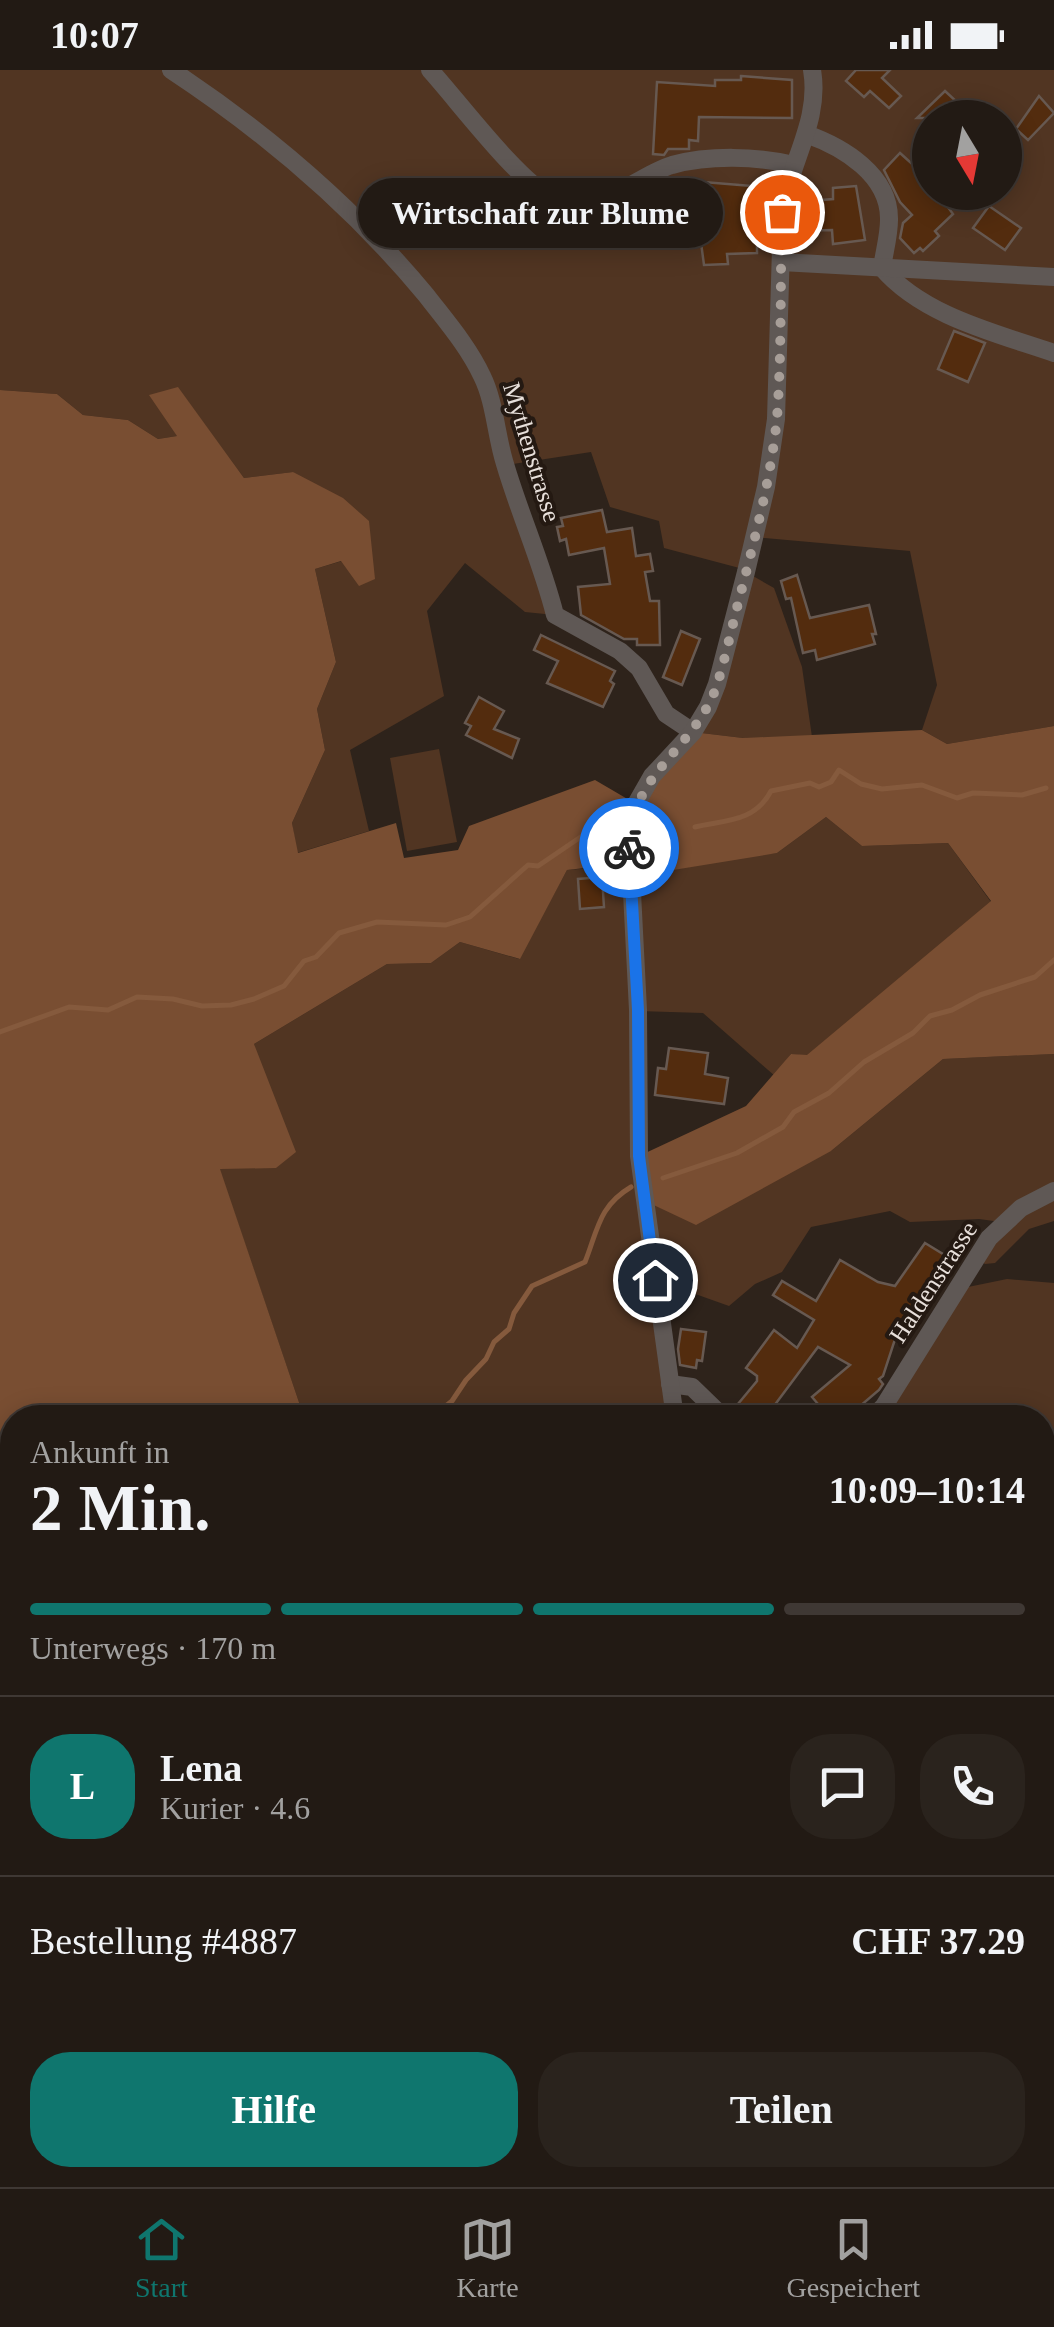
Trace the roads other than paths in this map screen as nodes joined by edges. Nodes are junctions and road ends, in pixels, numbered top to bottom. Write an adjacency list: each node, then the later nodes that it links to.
1 (171, 70): 10 (street, Mythenstrasse)
2 (430, 70): 5 (street)
3 (812, 70): 4 (street)
4 (806, 134): 5 (street); 7 (street)
5 (794, 165): 6 (street)
6 (781, 262): 7 (street); 10 (street)
7 (882, 268): 8 (street); 9 (street)
8 (1054, 277)
9 (1054, 353)
10 (693, 732): 12 (street)
11 (1054, 1191): 15 (street, Haldenstrasse)
12 (670, 1384): 13 (street); 14 (street)
13 (673, 1405)
14 (711, 1405)
15 (885, 1405)

